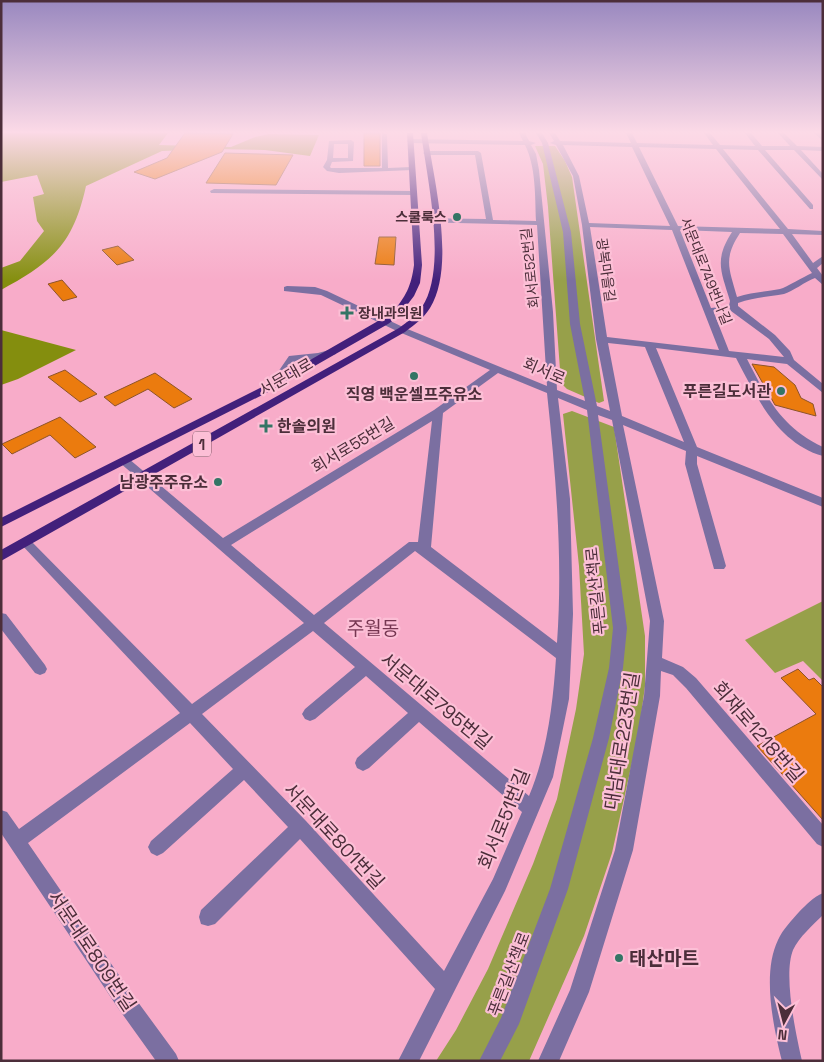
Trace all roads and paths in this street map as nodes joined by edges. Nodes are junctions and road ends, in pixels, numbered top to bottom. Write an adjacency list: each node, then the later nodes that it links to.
1 (412, 183): 11 (main road, 서문대로 / 1)
2 (430, 183): 14 (main road, 서문대로 / 1)
3 (483, 183): 15 (street)
4 (536, 183): 16 (street, 회서로52번길)
5 (557, 183): 37 (street, 푸른길산책로)
6 (577, 183): 17 (street, 광복마을길)
7 (654, 183): 18 (street, 서문대로749번나길)
8 (746, 183): 20 (street)
9 (790, 183): 12 (street)
10 (214, 191): 11 (street)
11 (413, 193): 13 (main road, 서문대로 / 1)
12 (810, 207)
13 (415, 220): 14 (street); 27 (main road, 서문대로 / 1)
14 (435, 220): 15 (street); 28 (main road, 서문대로 / 1)
15 (490, 222): 16 (street)
16 (539, 223): 36 (street, 회서로52번길)
17 (586, 225): 18 (street); 29 (street, 광복마을길)
18 (675, 228): 19 (street); 26 (street, 서문대로749번나길)
19 (737, 230): 20 (street); 25 (street)
20 (786, 232): 21 (street); 23 (street)
21 (823, 233)
22 (823, 258): 23 (street)
23 (817, 275): 25 (street)
24 (287, 289): 27 (street, 회서로)
25 (734, 304): 26 (street); 33 (street)
26 (708, 310): 31 (street, 서문대로749번나길)
27 (384, 322): 28 (street, 회서로); 42 (main road, 서문대로 / 1)
28 (402, 330): 34 (street, 회서로); 43 (main road, 서문대로 / 1)
29 (602, 339): 30 (street); 39 (street, 광복마을길)
30 (649, 344): 31 (street); 40 (street)
31 (725, 353): 32 (street)
32 (740, 356): 33 (street); 41 (street)
33 (793, 363): 35 (street)
34 (498, 369): 36 (street, 회서로); 38 (street, 회서로55번길)
35 (823, 390)
36 (552, 392): 37 (street, 회서로); 53 (street, 회서로51번길)
37 (592, 409): 39 (street, 회서로); 74 (street, 푸른길산책로)
38 (438, 412): 47 (street, 회서로55번길); 48 (street)
39 (616, 418): 40 (street, 회서로); 54 (street, 대남대로223번길)
40 (692, 448): 44 (street, 회서로); 50 (street)
41 (823, 452)
42 (125, 462): 43 (street, 서문대로795번길); 45 (main road, 서문대로 / 1)
43 (143, 477): 46 (main road, 서문대로 / 1); 47 (street, 서문대로795번길)
44 (823, 503)
45 (1, 523)
46 (26, 543): 49 (main road, 서문대로 / 1); 58 (street, 서문대로801번길)
47 (223, 544): 52 (street, 서문대로795번길)
48 (424, 549): 52 (street); 53 (street)
49 (1, 556)
50 (720, 566)
51 (1, 618): 56 (street)
52 (314, 623): 55 (street, 서문대로795번길); 58 (street)
53 (564, 656): 62 (street, 회서로51번길)
54 (655, 662): 65 (street, 회재로1218번길); 71 (street, 대남대로223번길)
55 (366, 667): 57 (street, 서문대로795번길); 59 (street)
56 (40, 668)
57 (419, 713): 60 (street); 62 (street, 서문대로795번길)
58 (189, 714): 61 (street, 서문대로801번길); 66 (street)
59 (310, 714)
60 (363, 763)
61 (244, 770): 64 (street, 서문대로801번길); 67 (street)
62 (532, 809): 70 (street, 회서로51번길)
63 (1, 818): 66 (street, 서문대로809번길)
64 (300, 827): 69 (street); 70 (street, 서문대로801번길)
65 (823, 838)
66 (17, 841): 72 (street, 서문대로809번길)
67 (157, 847)
68 (823, 902): 75 (street)
69 (208, 916)
70 (446, 987): 73 (street)
71 (550, 1060)
72 (169, 1061)
73 (408, 1061)
74 (489, 1061)
75 (792, 1061)

